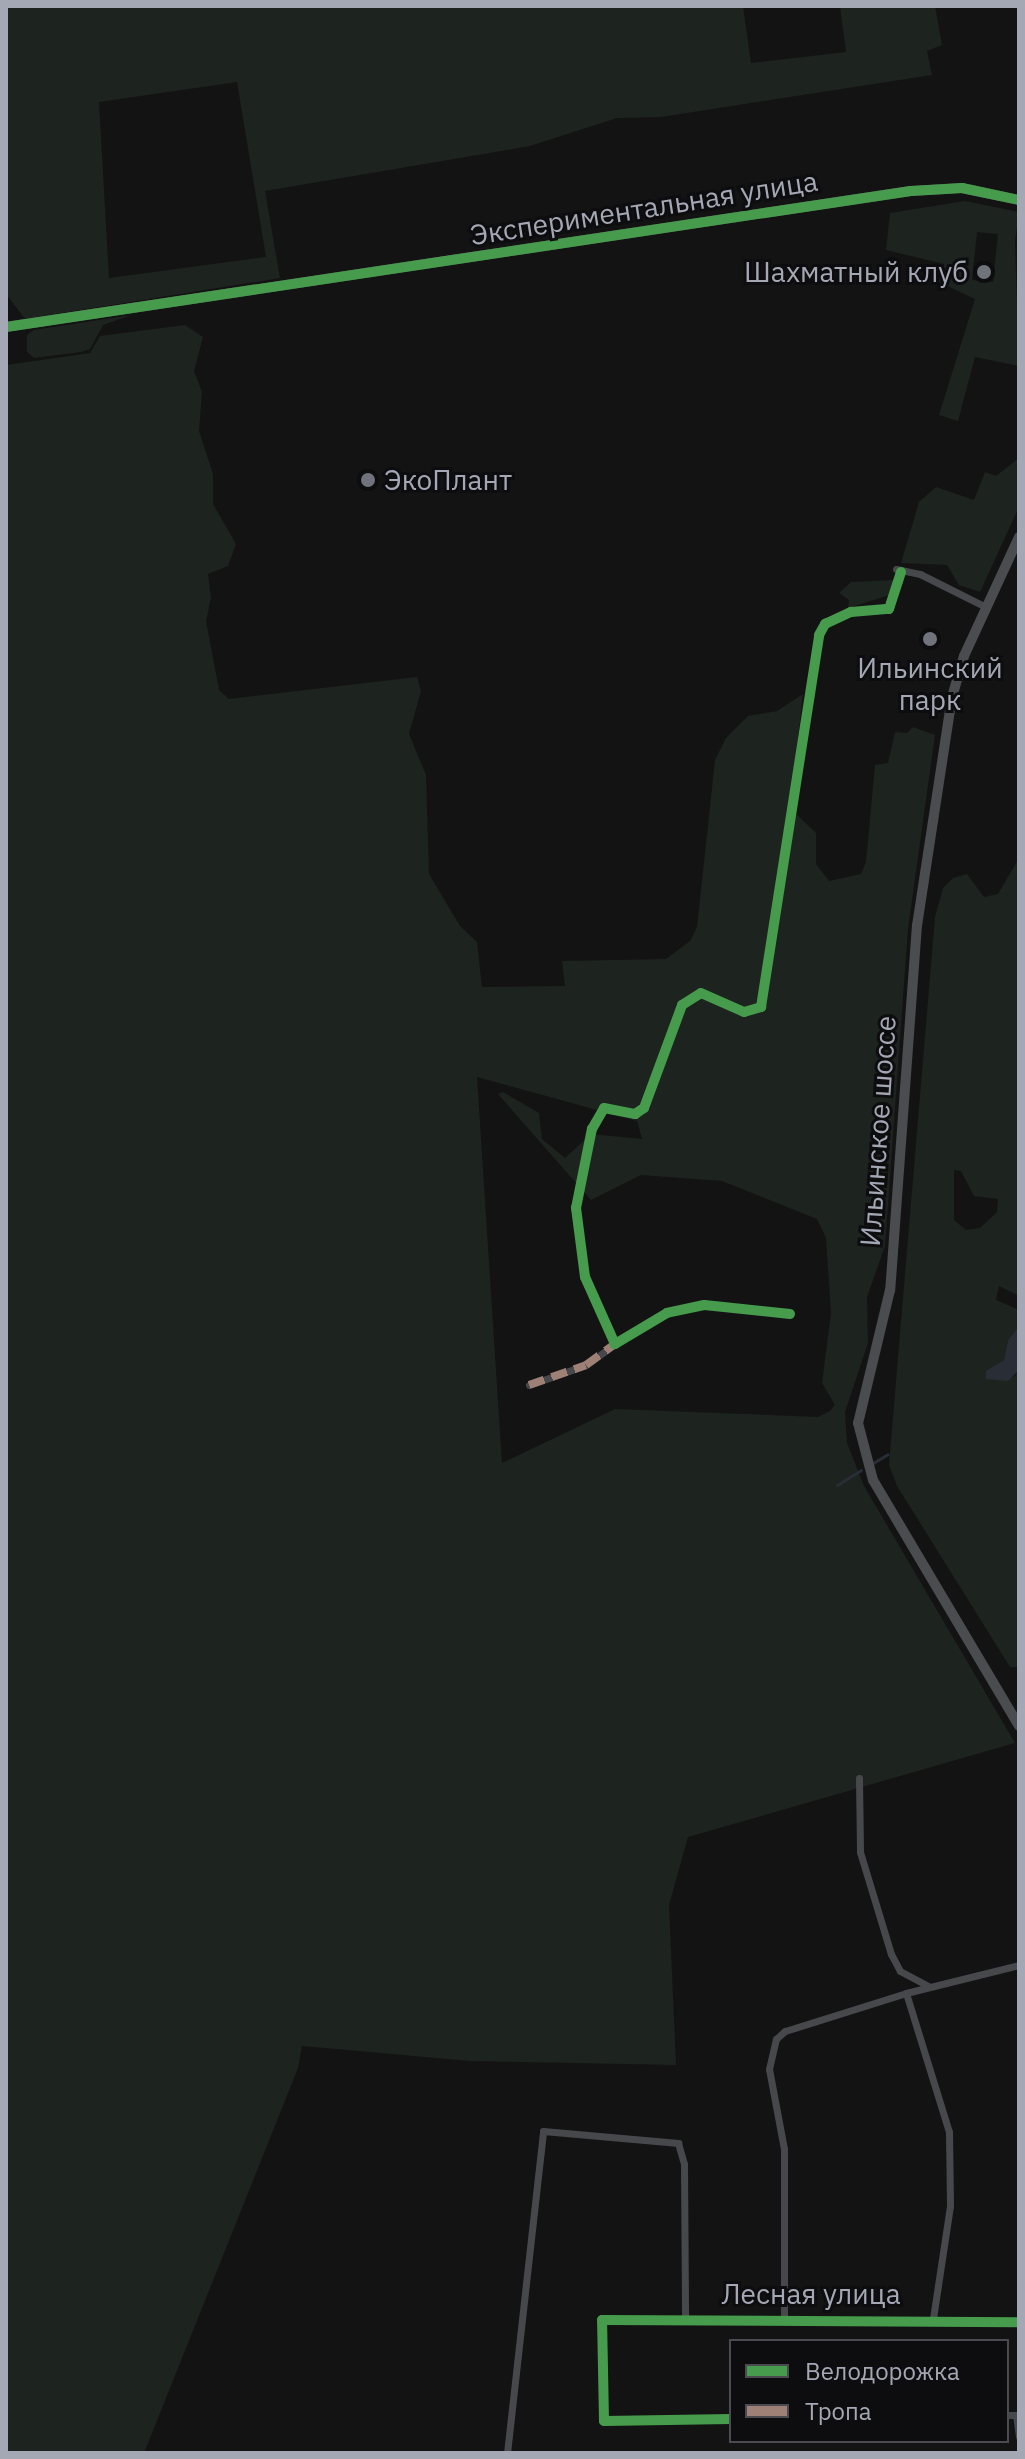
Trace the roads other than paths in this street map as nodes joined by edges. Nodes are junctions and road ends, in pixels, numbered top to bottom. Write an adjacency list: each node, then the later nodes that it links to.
1 (1019, 200): 2 (main road, Экспериментальная улица)
2 (6, 327)
3 (1019, 537): 4 (main road, Ильинское шоссе)
4 (986, 607): 6 (street); 8 (main road, Ильинское шоссе)
5 (790, 1314): 6 (street)
6 (615, 1344): 7 (street)
7 (529, 1385)
8 (1019, 1726)
9 (859, 1778): 11 (street)
10 (1019, 1965): 11 (street)
11 (930, 1987): 12 (street)
12 (906, 1993): 14 (street); 15 (street)
13 (685, 2318): 15 (street, Лесная улица); 18 (street, Лесная улица); 20 (street)
14 (933, 2319): 15 (street, Лесная улица); 16 (street, Лесная улица)
15 (784, 2320)
16 (1019, 2322)
17 (1009, 2415): 19 (street)
18 (729, 2419)
19 (1019, 2437)
20 (507, 2453)

